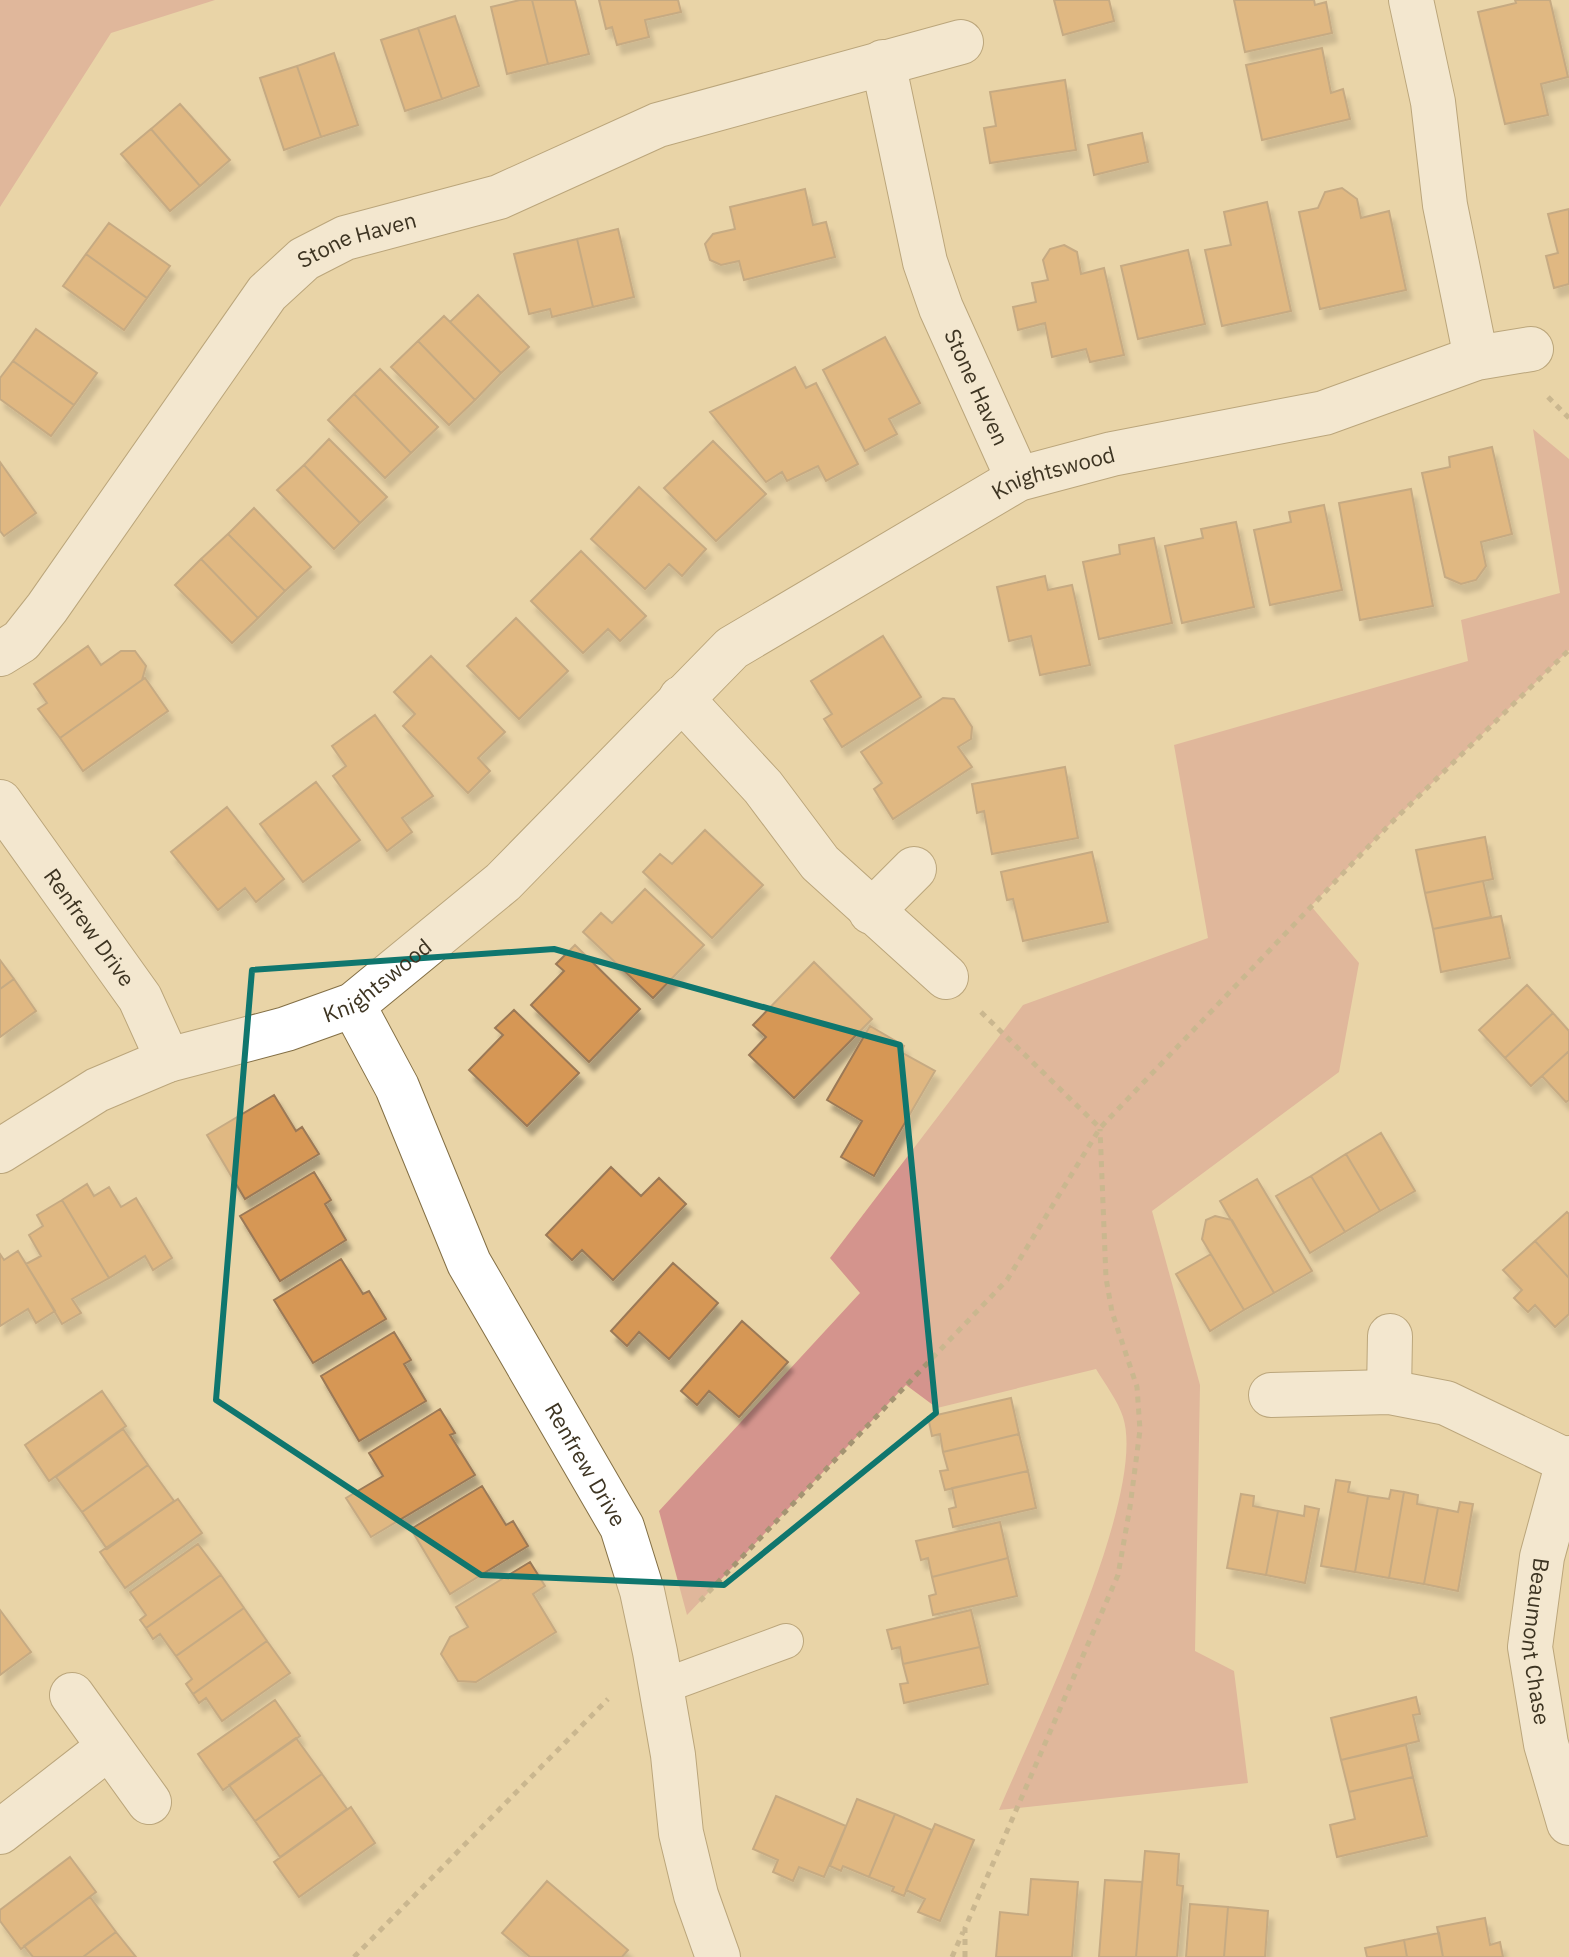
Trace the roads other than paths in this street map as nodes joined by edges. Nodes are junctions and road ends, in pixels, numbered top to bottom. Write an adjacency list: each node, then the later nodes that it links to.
1 (1411, 0): 5 (street)
2 (961, 42): 3 (street, Stone Haven)
3 (883, 62): 6 (street, Stone Haven); 7 (street, Stone Haven)
4 (1531, 349): 5 (street, Knightswood)
5 (1476, 358): 6 (street, Knightswood)
6 (1018, 479): 8 (street, Knightswood)
7 (0, 654)
8 (681, 698): 11 (street); 13 (street, Knightswood)
9 (0, 802): 14 (street, Renfrew Drive)
10 (914, 869): 11 (street)
11 (871, 912): 12 (street)
12 (946, 977)
13 (353, 1005): 14 (street, Knightswood); 21 (street, Renfrew Drive)
14 (168, 1060): 15 (street, Knightswood)
15 (0, 1151)
16 (1390, 1336): 17 (street)
17 (1389, 1392): 18 (street, Beaumont Chase); 19 (street, Beaumont Chase)
18 (1271, 1395)
19 (1568, 1460): 25 (street, Beaumont Chase)
20 (786, 1641): 21 (lane)
21 (658, 1670): 27 (street, Renfrew Drive)
22 (72, 1695): 23 (street)
23 (109, 1747): 24 (street); 26 (street)
24 (149, 1802)
25 (1569, 1823)
26 (0, 1832)
27 (718, 1957)

